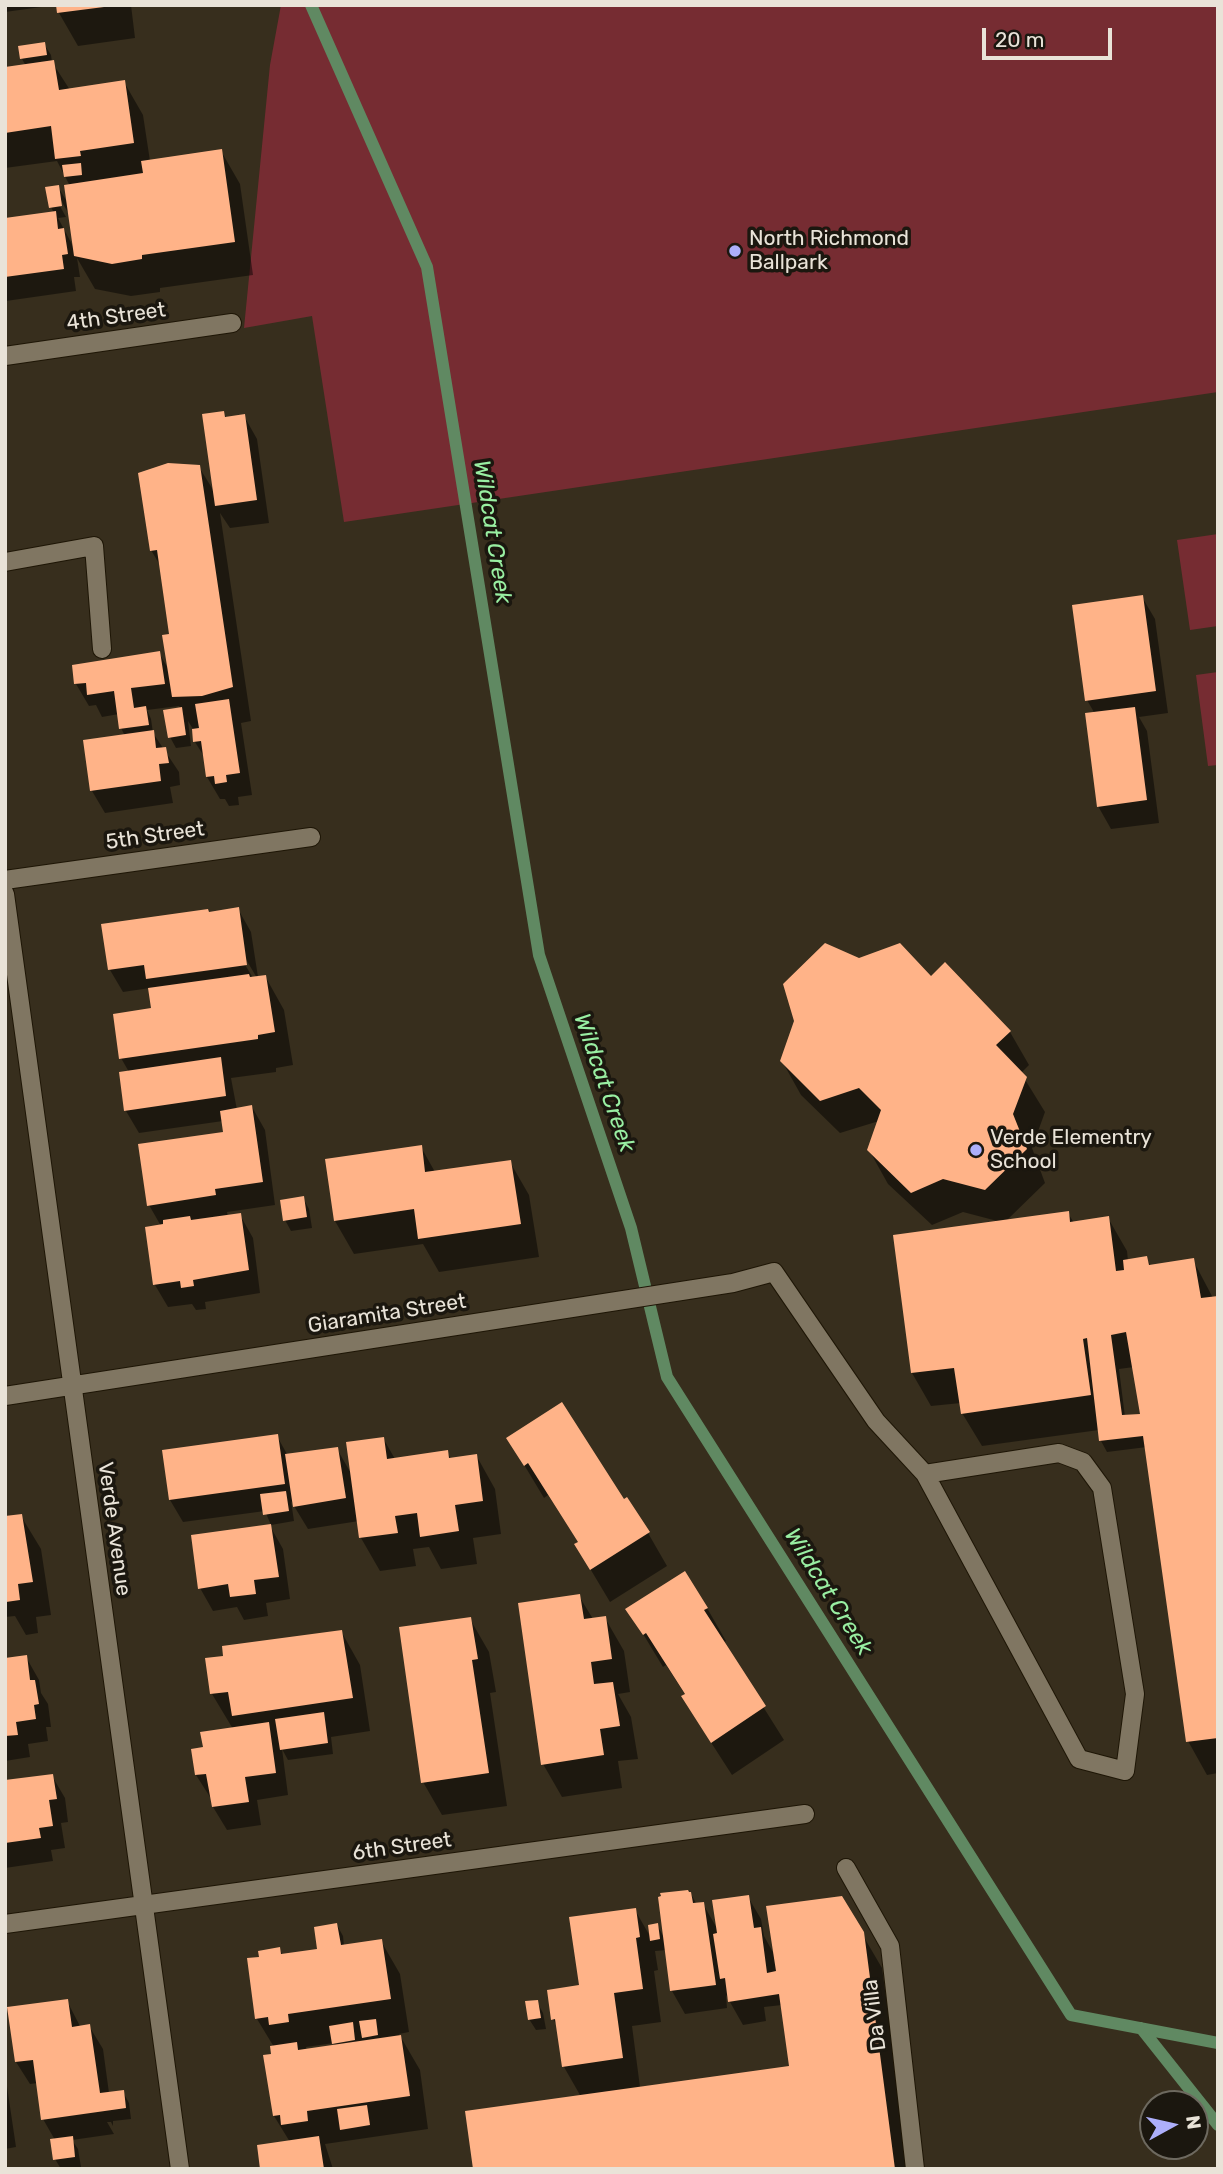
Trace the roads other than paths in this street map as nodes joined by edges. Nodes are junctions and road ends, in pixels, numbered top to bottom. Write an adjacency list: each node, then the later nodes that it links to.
1 (232, 323): 2 (street, 4th Street)
2 (5, 356)
3 (5, 562): 4 (street)
4 (102, 649)
5 (311, 836): 6 (street, 5th Street)
6 (5, 880)
7 (5, 894): 8 (street, Verde Avenue)
8 (72, 1387): 9 (street, Giaramita Street); 10 (street, Giaramita Street); 13 (street, Verde Avenue)
9 (5, 1396)
10 (925, 1474): 10 (street)
11 (805, 1814): 13 (street, 6th Street)
12 (846, 1868): 16 (street, Da Villa)
13 (142, 1906): 14 (street, 6th Street); 15 (street, Verde Avenue)
14 (5, 1924)
15 (180, 2169)
16 (915, 2169)

